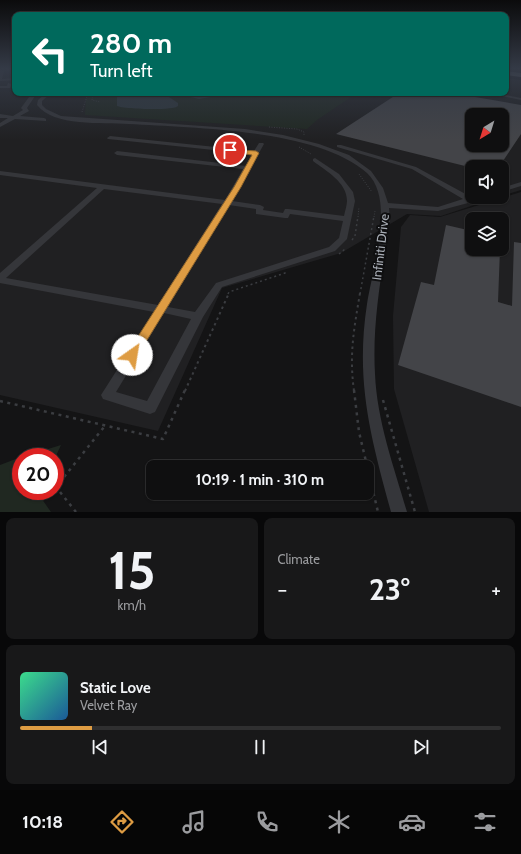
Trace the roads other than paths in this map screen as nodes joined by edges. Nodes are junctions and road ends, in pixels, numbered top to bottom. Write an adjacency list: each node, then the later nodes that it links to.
1 (32, 96): 6 (street)
2 (45, 96): 25 (street, Infiniti Drive)
3 (505, 96): 4 (street)
4 (521, 99)
5 (0, 116): 6 (street)
6 (14, 118): 7 (street); 8 (street)
7 (44, 120)
8 (0, 125)
9 (110, 138): 12 (street)
10 (261, 144): 14 (street)
11 (339, 146): 22 (street)
12 (149, 149): 13 (street); 15 (street); 15 (street)
13 (117, 153)
14 (256, 153): 15 (street); 17 (street)
15 (198, 155): 17 (street)
16 (314, 157): 26 (street)
17 (248, 168): 24 (street)
18 (0, 173): 20 (street)
19 (521, 184): 21 (street)
20 (103, 186): 24 (street); 27 (street)
21 (509, 188)
22 (465, 197)
23 (465, 201): 25 (street)
24 (226, 203): 26 (street); 28 (street)
25 (385, 205): 30 (street, Infiniti Drive)
26 (348, 219): 29 (street)
27 (0, 279): 28 (street)
28 (161, 309): 29 (street); 29 (street)
29 (198, 316)
30 (399, 512)

